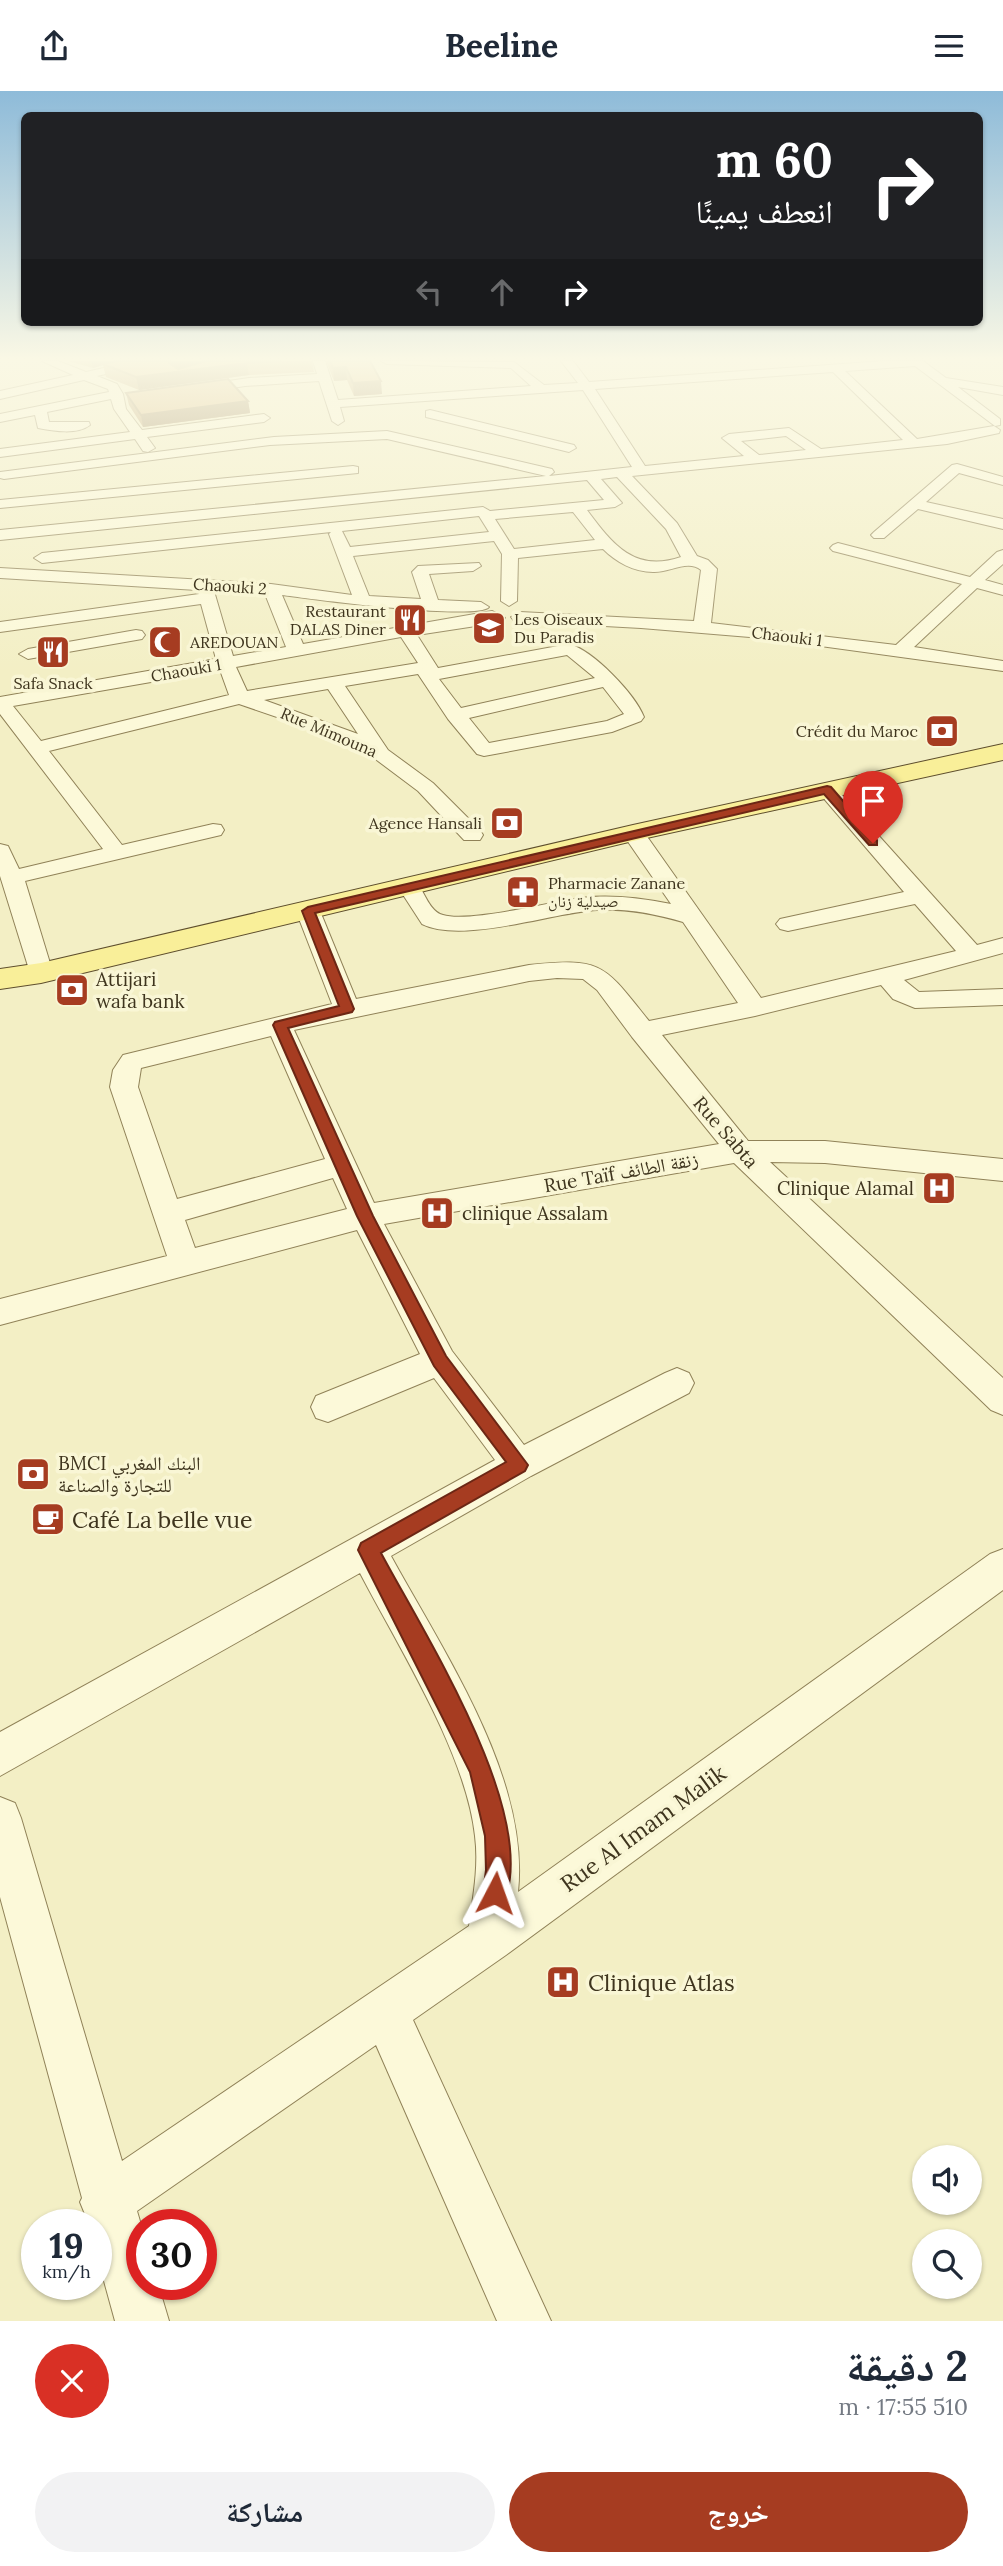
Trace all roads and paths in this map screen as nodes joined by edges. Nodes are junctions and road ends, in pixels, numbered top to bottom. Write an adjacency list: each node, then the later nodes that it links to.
1 (56, 465): 11 (street)
2 (260, 465): 14 (street)
3 (330, 465): 10 (street)
4 (330, 465): 10 (street)
5 (350, 465): 10 (street)
6 (355, 465): 10 (street)
7 (515, 465): 16 (street)
8 (637, 465): 12 (street)
9 (698, 465): 12 (street)
10 (351, 469): 18 (street); 19 (street)
11 (2, 470): 21 (street)
12 (641, 471): 13 (street)
13 (621, 473): 15 (street); 39 (street)
14 (236, 475): 21 (street); 23 (street)
15 (591, 476): 16 (street); 22 (street)
16 (570, 478): 18 (street)
17 (1003, 481): 20 (street)
18 (468, 488): 24 (street)
19 (321, 503): 23 (street); 27 (street)
20 (915, 503): 26 (street); 30 (street)
21 (1, 504): 29 (street)
22 (578, 507): 24 (street); 32 (street)
23 (245, 510): 25 (street)
24 (485, 513): 27 (street); 31 (street)
25 (211, 514): 28 (street); 33 (street)
26 (1003, 524)
27 (333, 526): 33 (street); 35 (street)
28 (46, 530): 29 (street); 38 (street)
29 (4, 535)
30 (879, 535)
31 (498, 536): 35 (street); 36 (street)
32 (604, 544): 36 (street); 39 (street)
33 (217, 546): 38 (street)
34 (838, 548): 43 (street)
35 (346, 552): 47 (street)
36 (510, 554): 48 (street)
37 (1003, 555): 43 (street)
38 (42, 558): 42 (street)
39 (690, 559): 53 (street)
40 (473, 566): 49 (street)
41 (0, 573): 42 (street, Chaouki 2)
42 (39, 576): 46 (street, Chaouki 2)
43 (972, 582): 45 (street); 57 (street)
44 (271, 589): 46 (street, Chaouki 2); 47 (street, Chaouki 2); 58 (street)
45 (1003, 590)
46 (206, 591): 52 (street); 60 (street)
47 (363, 601): 49 (street, Chaouki 2)
48 (509, 601): 50 (street); 51 (street)
49 (431, 605): 50 (street, Chaouki 2)
50 (491, 613): 51 (street, Chaouki 1); 55 (street, Chaouki 1)
51 (523, 613): 53 (street, Chaouki 1)
52 (21, 625): 54 (street); 59 (street)
53 (702, 625): 57 (street, Chaouki 1)
54 (0, 627)
55 (407, 633): 58 (street, Chaouki 1); 62 (street)
56 (136, 635): 59 (street)
57 (901, 650): 61 (street, Chaouki 1)
58 (298, 651): 60 (street, Chaouki 1)
59 (28, 655): 65 (street)
60 (226, 663): 65 (street, Chaouki 1); 66 (street)
61 (1003, 666)
62 (428, 671): 63 (street, Rue Mimouna); 64 (street, Rue Mimouna); 68 (street)
63 (606, 681): 68 (street); 68 (street)
64 (333, 683): 66 (street, Rue Mimouna); 71 (street)
65 (45, 695): 67 (street, Chaouki 1)
66 (240, 698): 69 (street, Rue Mimouna); 71 (street, Rue Mimouna)
67 (1, 703): 69 (street)
68 (455, 715)
69 (36, 748): 77 (street)
70 (1003, 752): 72 (main road)
71 (382, 754): 75 (street, Rue Mimouna)
72 (827, 790): 74 (main road); 80 (street)
73 (213, 830): 77 (street)
74 (633, 833): 79 (main road); 82 (street)
75 (472, 835)
76 (0, 851): 78 (street)
77 (116, 851): 78 (street)
78 (12, 877): 86 (street)
79 (409, 887): 81 (main road); 82 (street)
80 (920, 896): 83 (street); 85 (street)
81 (308, 911): 86 (main road); 92 (street)
82 (693, 917): 91 (street)
83 (788, 924)
84 (1003, 945): 85 (street)
85 (972, 955): 87 (street)
86 (41, 973): 88 (main road); 89 (main road)
87 (887, 977): 90 (street); 91 (street)
88 (0, 979)
89 (0, 986)
90 (1003, 997)
91 (754, 1008): 94 (street)
92 (347, 1009): 93 (street, Rue Sabta); 94 (street, Rue Sabta)
93 (279, 1025): 96 (street); 98 (street, Rue Sabta)
94 (641, 1031): 95 (street, Rue Sabta)
95 (740, 1151): 97 (street, Rue Taïf زنقة الطائف); 99 (street, Rue Taïf زنقة الطائف); 104 (street, Rue Sabta)
96 (343, 1165): 98 (street); 99 (street)
97 (1003, 1170)
98 (167, 1213): 100 (street)
99 (365, 1216): 100 (street, Rue Taïf زنقة الطائف); 102 (street)
100 (185, 1264): 101 (street, Rue Taïf زنقة الطائف)
101 (0, 1312)
102 (440, 1361): 105 (street); 106 (street)
103 (677, 1383): 106 (street)
104 (1003, 1400)
105 (328, 1406)
106 (519, 1465): 107 (street)
107 (368, 1550): 109 (street); 111 (street)
108 (1003, 1567): 111 (street, Rue Al Imam Malik)
109 (0, 1755)
110 (0, 1818): 113 (street)
111 (490, 1939): 112 (street, Rue Al Imam Malik)
112 (385, 2011): 113 (street, Rue Al Imam Malik); 115 (street)
113 (106, 2201): 114 (street)
114 (142, 2321)
115 (524, 2321)

